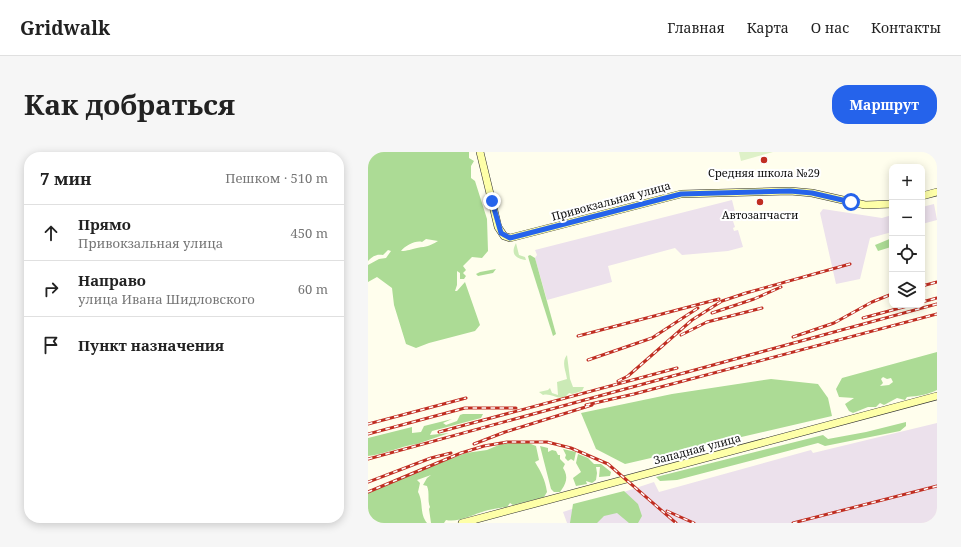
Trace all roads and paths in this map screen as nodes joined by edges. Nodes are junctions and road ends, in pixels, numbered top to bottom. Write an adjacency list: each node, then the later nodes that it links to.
1 (480, 152): 4 (street, Привокзальная улица)
2 (937, 192): 3 (street)
3 (925, 195)
4 (889, 204)
5 (937, 396): 6 (street, Западная улица)
6 (462, 523)

